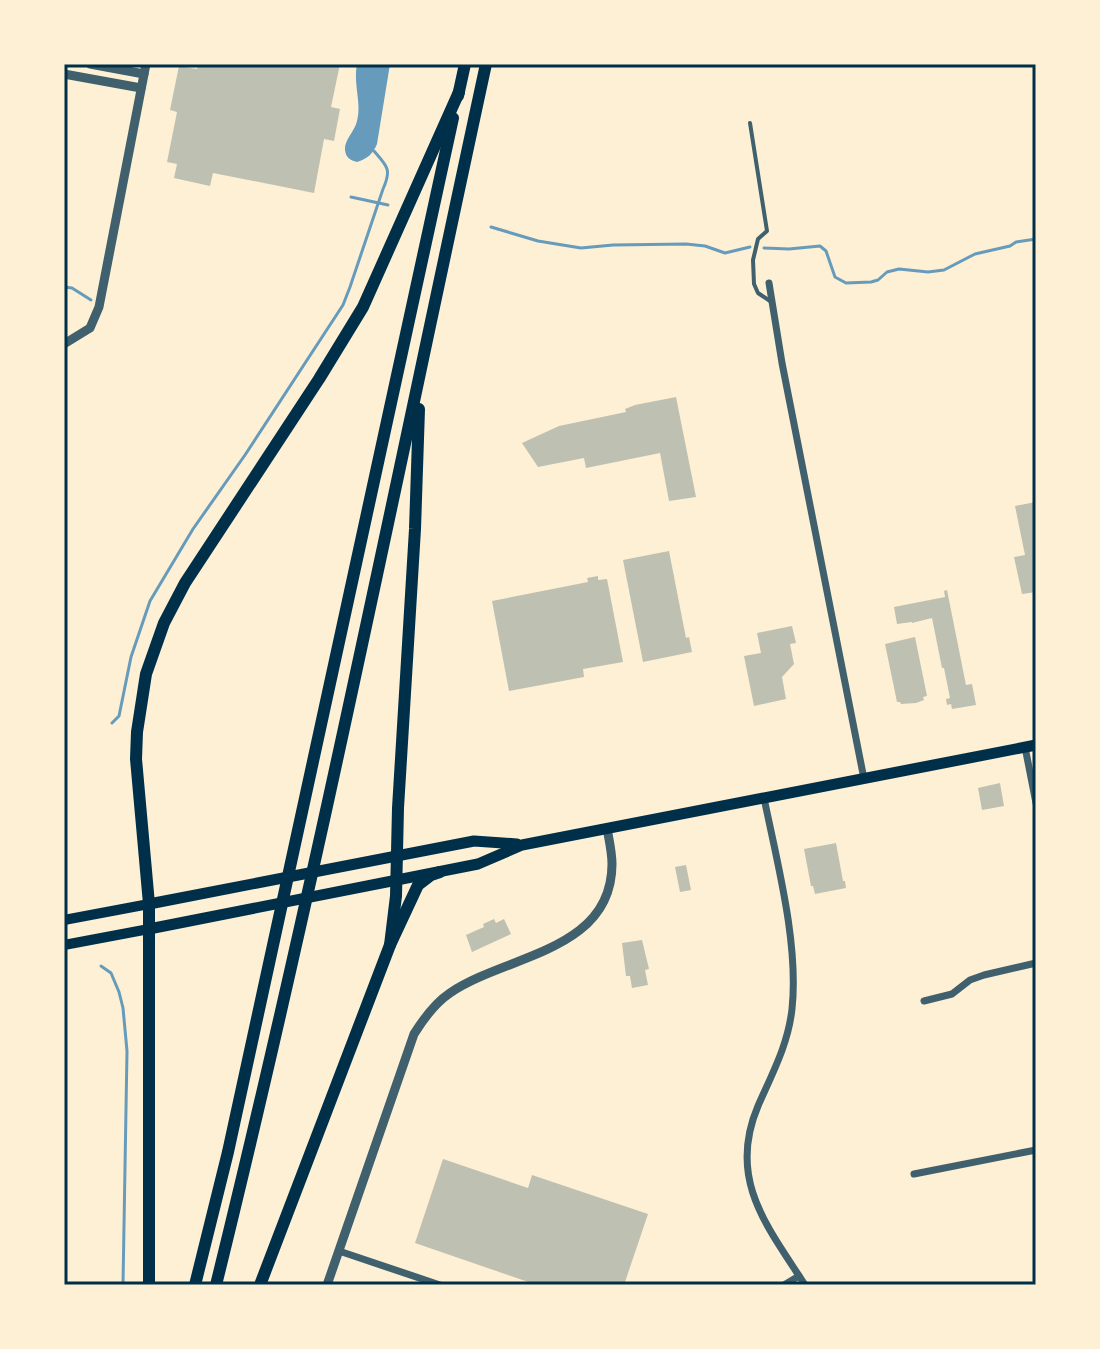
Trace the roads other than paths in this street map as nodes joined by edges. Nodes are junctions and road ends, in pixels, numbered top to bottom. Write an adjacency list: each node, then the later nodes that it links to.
1 (90, 64): 4 (street)
2 (465, 64): 7 (highway)
3 (486, 64): 12 (highway)
4 (145, 69): 6 (street)
5 (64, 74): 6 (street)
6 (141, 88): 11 (street)
7 (459, 92): 22 (highway); 34 (highway)
8 (750, 123): 10 (lane)
9 (769, 283): 10 (street)
10 (772, 303): 14 (street)
11 (64, 344)
12 (420, 374): 19 (highway); 35 (highway)
13 (1031, 746): 14 (main road); 16 (street)
14 (864, 779): 15 (main road)
15 (764, 798): 17 (main road); 32 (street)
16 (1036, 803)
17 (607, 828): 18 (main road); 31 (street)
18 (522, 845): 19 (main road); 20 (main road)
19 (392, 857): 21 (highway); 22 (main road)
20 (440, 872): 21 (main road); 26 (highway)
21 (396, 881): 24 (main road); 26 (highway)
22 (149, 904): 23 (main road); 24 (highway)
23 (64, 920)
24 (149, 929): 25 (main road); 33 (highway)
25 (64, 945)
26 (390, 945): 36 (highway)
27 (1036, 963): 28 (street)
28 (924, 1001)
29 (1036, 1150): 30 (street)
30 (914, 1174)
31 (339, 1251): 37 (street); 38 (street)
32 (799, 1276): 39 (street); 40 (street)
33 (149, 1285)
34 (195, 1285)
35 (216, 1285)
36 (260, 1285)
37 (327, 1285)
38 (440, 1285)
39 (784, 1285)
40 (805, 1285)

